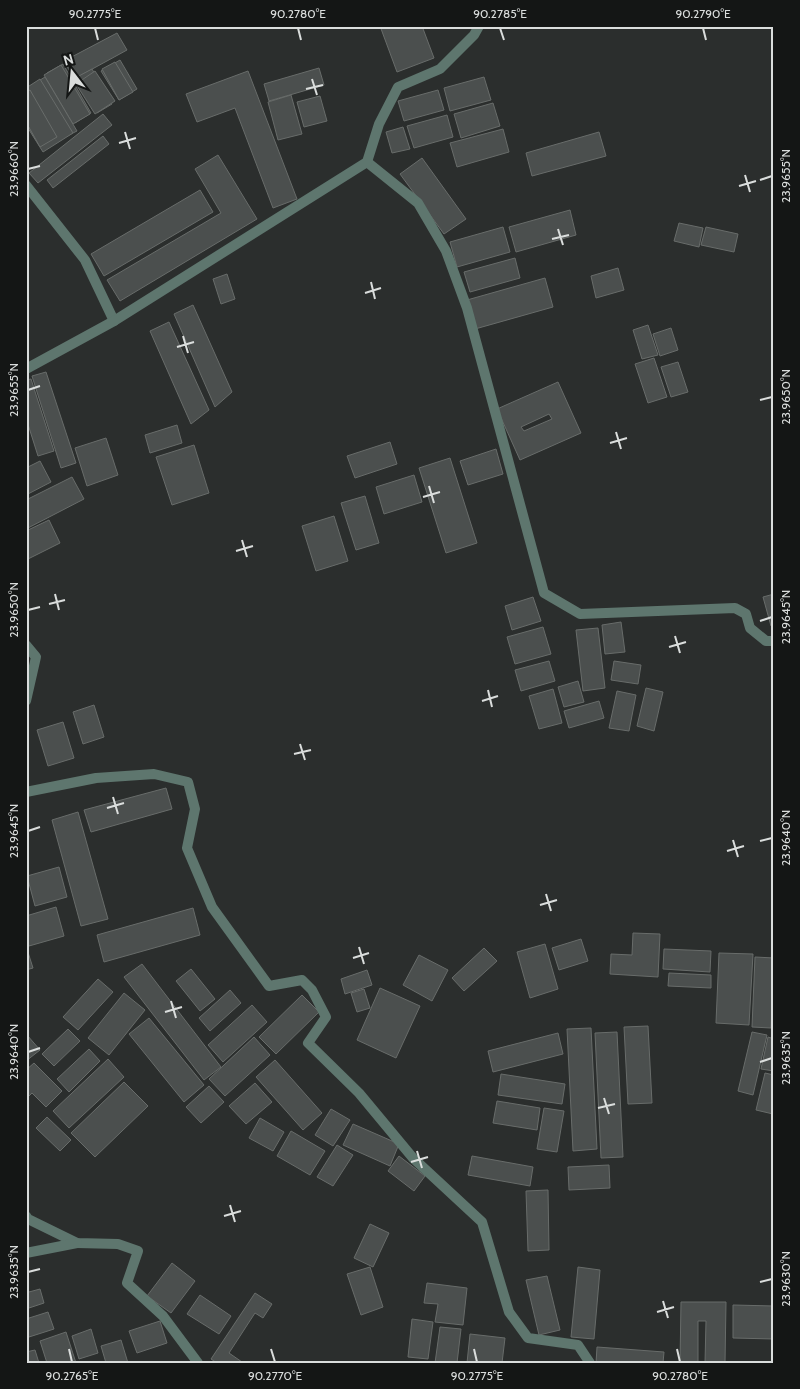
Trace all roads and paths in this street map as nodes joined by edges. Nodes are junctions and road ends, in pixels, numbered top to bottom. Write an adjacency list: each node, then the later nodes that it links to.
1 (479, 26): 2 (street)
2 (366, 162): 4 (street); 6 (street)
3 (26, 185): 4 (street)
4 (114, 321): 5 (street)
5 (26, 369)
6 (774, 641)
7 (26, 645): 8 (street)
8 (26, 701)
9 (26, 792): 14 (street)
10 (26, 1216): 11 (street)
11 (77, 1243): 12 (street); 13 (street)
12 (26, 1253)
13 (198, 1363)
14 (590, 1363)

